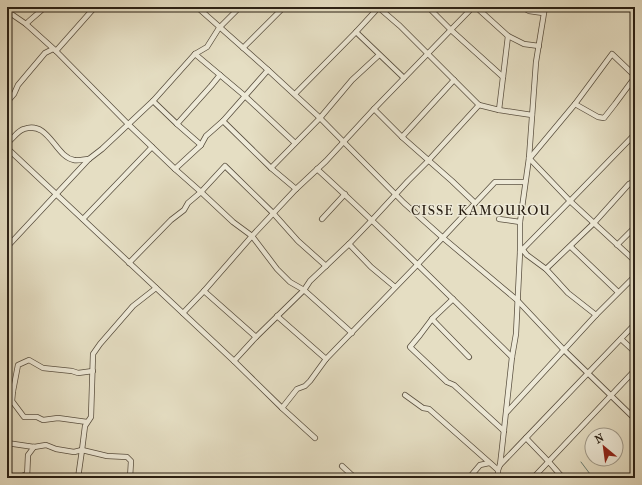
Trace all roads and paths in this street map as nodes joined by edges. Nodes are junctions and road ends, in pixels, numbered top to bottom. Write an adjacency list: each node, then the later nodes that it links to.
1 (45, 7): 14 (street)
2 (95, 7): 21 (street)
3 (197, 7): 15 (street)
4 (240, 7): 15 (street)
5 (284, 7): 20 (street)
6 (379, 7): 17 (street); 23 (street)
7 (428, 7): 16 (street)
8 (472, 7): 16 (street)
9 (476, 7): 18 (street)
10 (522, 7): 13 (street)
11 (545, 7): 13 (street)
12 (7, 11): 14 (street)
13 (543, 13): 19 (street)
14 (26, 24): 21 (street)
15 (219, 28): 20 (street); 22 (street)
16 (451, 30): 23 (street); 27 (street)
17 (356, 32): 24 (street); 31 (street)
18 (508, 36): 19 (street); 27 (street)
19 (538, 46): 39 (street)
20 (243, 48): 25 (street)
21 (54, 50): 34 (street); 42 (street)
22 (195, 54): 26 (street); 33 (street)
23 (427, 54): 29 (street); 30 (street)
24 (378, 55): 29 (street); 40 (street)
25 (268, 70): 31 (street); 32 (street)
26 (220, 75): 32 (street); 43 (street)
27 (502, 77): 38 (street)
28 (635, 77): 35 (street); 35 (street)
29 (404, 78): 37 (street)
30 (454, 80): 36 (street); 45 (street)
31 (294, 94): 40 (street)
32 (246, 96): 41 (street); 48 (street)
33 (153, 101): 42 (street); 43 (street)
34 (7, 102)
35 (575, 104): 52 (street)
36 (479, 105): 38 (street); 54 (street)
37 (374, 109): 45 (street); 46 (street)
38 (499, 110): 39 (street)
39 (532, 115): 52 (street)
40 (320, 118): 46 (street); 48 (street)
41 (222, 121): 49 (street); 55 (street)
42 (128, 124): 50 (street); 53 (street)
43 (177, 124): 49 (street)
44 (635, 134): 65 (street)
45 (402, 137): 54 (street)
46 (343, 142): 57 (street); 64 (street)
47 (7, 143): 53 (street)
48 (295, 143): 55 (street)
49 (201, 144): 56 (street)
50 (152, 147): 56 (street); 68 (street)
51 (7, 148): 62 (street)
52 (529, 158): 59 (street); 65 (street)
53 (90, 159): 62 (street)
54 (429, 160): 64 (street); 66 (street)
55 (271, 168): 60 (street)
56 (175, 169): 61 (street)
57 (317, 169): 60 (street); 63 (street)
58 (635, 181): 73 (street)
59 (525, 182): 66 (street); 72 (street)
60 (296, 189): 67 (street)
61 (201, 192): 67 (street); 75 (street); 83 (street)
62 (56, 194): 68 (street); 80 (street)
63 (345, 194): 69 (street); 71 (street)
64 (396, 195): 71 (street); 76 (street)
65 (570, 201): 73 (street); 81 (street)
66 (475, 203): 76 (street)
67 (273, 213): 75 (street); 85 (street)
68 (83, 219): 83 (street)
69 (322, 219)
70 (498, 219): 72 (street)
71 (372, 220): 77 (street); 84 (street)
72 (520, 222): 81 (street)
73 (594, 223): 78 (street); 79 (street)
74 (635, 227): 78 (street)
75 (252, 236): 90 (street); 91 (street)
76 (442, 237): 84 (street); 94 (street)
77 (349, 244): 85 (street); 88 (street)
78 (618, 245): 82 (street)
79 (570, 246): 86 (street); 92 (street)
80 (7, 248)
81 (521, 250): 86 (street); 94 (street)
82 (635, 261)
83 (130, 263): 89 (street)
84 (418, 264): 88 (street); 93 (street)
85 (326, 266): 90 (street)
86 (546, 269): 96 (street)
87 (635, 276): 92 (street)
88 (395, 287): 100 (street)
89 (156, 288): 95 (street); 110 (street)
90 (304, 290): 97 (street); 100 (street)
91 (204, 291): 95 (street); 101 (street)
92 (618, 292): 96 (street)
93 (453, 299): 98 (street); 106 (street)
94 (517, 300): 103 (street); 106 (street)
95 (183, 313): 108 (street)
96 (596, 315): 103 (street)
97 (277, 316): 101 (street); 107 (street)
98 (432, 319): 105 (street); 120 (street)
99 (635, 324): 102 (street)
100 (352, 333): 107 (street)
101 (256, 337): 108 (street)
102 (621, 339): 104 (street); 111 (street)
103 (564, 350): 111 (street); 117 (street)
104 (635, 352)
105 (469, 357)
106 (512, 357): 117 (street)
107 (326, 359): 116 (street)
108 (234, 361): 116 (street)
109 (635, 370): 115 (street)
110 (93, 371): 112 (street); 119 (street)
111 (588, 373): 115 (street); 122 (street)
112 (13, 391): 113 (street); 119 (street)
113 (7, 394)
114 (405, 396): 127 (street)
115 (610, 396): 118 (street); 126 (street)
116 (282, 408): 121 (street)
117 (507, 412): 120 (street)
118 (635, 419)
119 (87, 422): 125 (street)
120 (504, 431): 129 (street)
121 (315, 438)
122 (526, 438): 126 (street); 129 (street)
123 (7, 443): 124 (street)
124 (34, 447): 125 (street); 131 (street)
125 (82, 450): 132 (street); 133 (street)
126 (549, 462): 137 (street); 138 (street)
127 (490, 463): 129 (street); 135 (street)
128 (342, 466): 134 (street)
129 (499, 468): 136 (street)
130 (7, 476): 131 (street)
131 (27, 476)
132 (78, 478)
133 (130, 478)
134 (355, 478)
135 (469, 478)
136 (498, 478)
137 (533, 478)
138 (563, 478)

